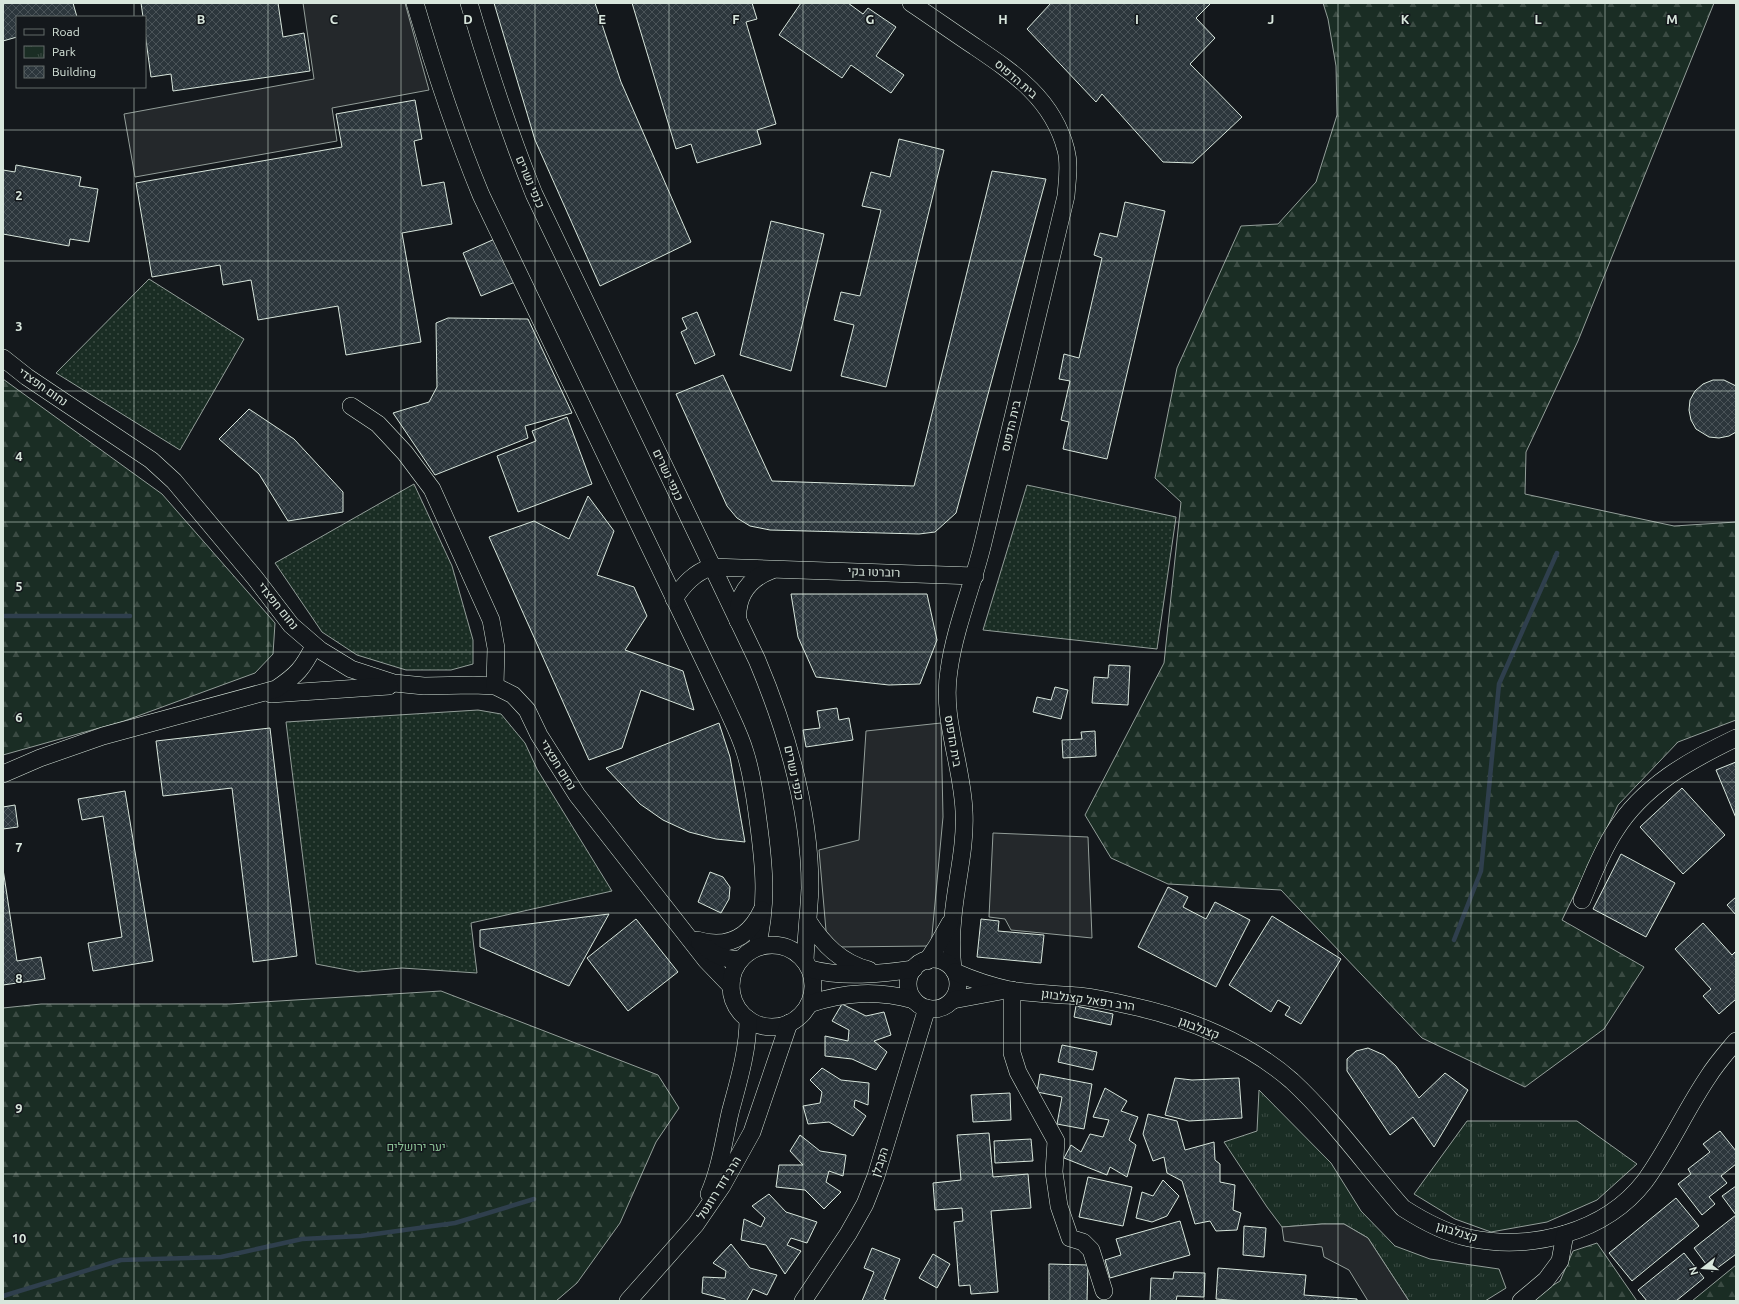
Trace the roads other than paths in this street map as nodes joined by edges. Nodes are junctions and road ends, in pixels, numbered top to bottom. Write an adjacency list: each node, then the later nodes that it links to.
1 (415, 3): 9 (street)
2 (469, 3): 6 (street, כנפי נשרים)
3 (911, 3): 8 (street, בית הדפוס)
4 (3, 358): 11 (street, נחום חפצדי)
5 (351, 406): 13 (street)
6 (711, 567): 7 (street, רוברטו בקי); 9 (street); 10 (street, כנפי נשרים)
7 (774, 569): 8 (street, רוברטו בקי); 10 (street, רוברטו בקי)
8 (975, 576): 19 (street, בית הדפוס)
9 (674, 599): 18 (street)
10 (738, 621): 21 (street, כנפי נשרים)
11 (314, 646): 12 (street, נחום חפצדי); 14 (street)
12 (407, 684): 13 (street, נחום חפצדי); 14 (street)
13 (495, 686): 20 (street, נחום חפצדי)
14 (259, 695): 16 (street)
15 (1736, 738): 17 (street)
16 (3, 774)
17 (1582, 900)
18 (765, 901): 22 (street); 23 (street)
19 (952, 917): 26 (street, בית הדפוס); 27 (street, בית הדפוס)
20 (675, 919): 22 (street, נחום חפצדי); 29 (street, נחום חפצדי)
21 (808, 921): 25 (street, כנפי נשרים); 28 (street)
22 (697, 940): 24 (street, נחום חפצדי)
23 (757, 947): 24 (street); 25 (street)
24 (740, 959): 29 (street)
25 (808, 965): 28 (street); 32 (street)
26 (920, 965): 27 (street); 28 (street); 33 (street)
27 (954, 971): 30 (street, הרב רפאל קצנלבוגן); 31 (street)
28 (882, 973)
29 (731, 986): 35 (street)
30 (1012, 990): 31 (street, הרב רפאל קצנלבוגן); 34 (street, הרב רפאל קצנלבוגן); 40 (street)
31 (953, 1000): 33 (street)
32 (809, 1004): 33 (street); 36 (street)
33 (920, 1004): 42 (street, הקבלן)
34 (1163, 1014): 39 (street, קצנלבוגן)
35 (748, 1019): 36 (street); 38 (street, הרב דוד רוזנטל)
36 (789, 1023): 38 (street, הרב דוד רוזנטל)
37 (1736, 1041): 39 (street, קצנלבוגן)
38 (696, 1224): 41 (street)
39 (1565, 1234): 43 (street)
40 (1104, 1291)
41 (628, 1301)
42 (803, 1301)
43 (1521, 1301)

